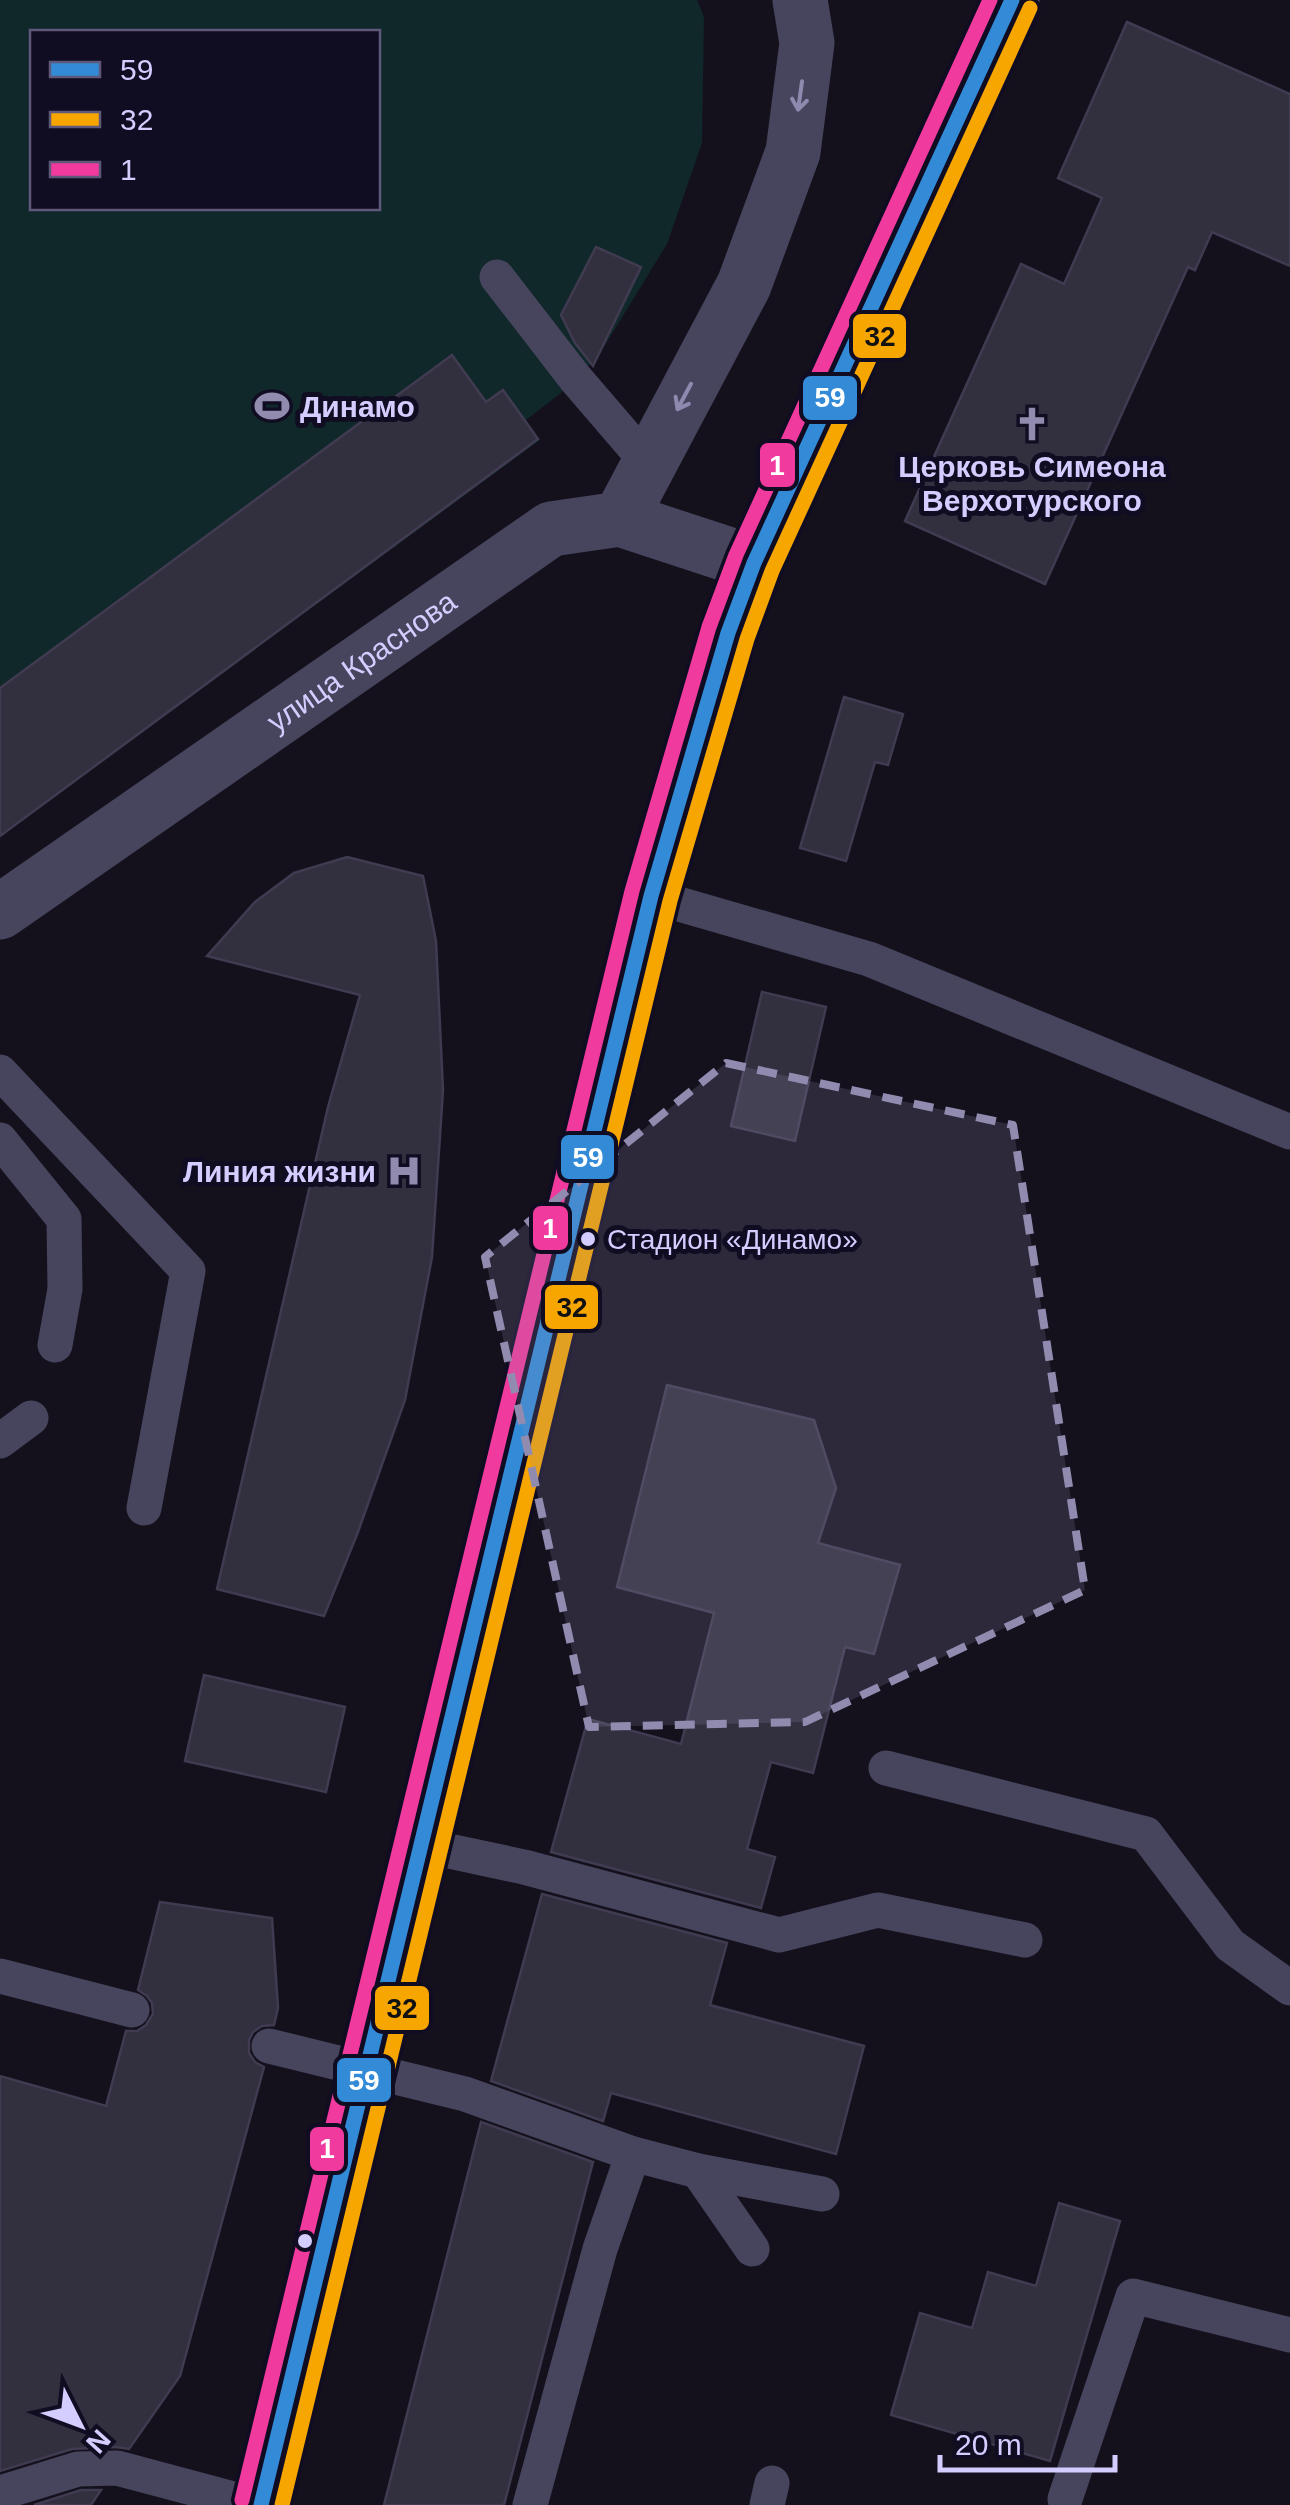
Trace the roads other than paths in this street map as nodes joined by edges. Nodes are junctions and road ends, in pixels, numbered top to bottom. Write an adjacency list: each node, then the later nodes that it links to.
1 (800, 0): 4 (street, one-way to 4)
2 (1012, 0): 6 (main road)
3 (498, 277): 4 (lane)
4 (648, 463): 5 (street)
5 (620, 519): 6 (street, улица Краснова); 8 (street, улица Краснова)
6 (754, 564): 7 (main road)
7 (651, 896): 10 (lane); 17 (main road)
8 (0, 912)
9 (0, 1072): 15 (lane)
10 (1290, 1132)
11 (0, 1140): 12 (lane)
12 (54, 1344)
13 (32, 1418): 14 (lane)
14 (0, 1441)
15 (144, 1508)
16 (886, 1768): 20 (lane)
17 (421, 1845): 18 (lane); 23 (main road)
18 (1026, 1940)
19 (0, 1976): 21 (lane)
20 (1290, 1988)
21 (132, 2010)
22 (269, 2046): 23 (lane)
23 (366, 2070): 24 (lane); 31 (main road)
24 (634, 2154): 25 (lane); 32 (lane)
25 (698, 2171): 26 (lane); 27 (lane)
26 (822, 2194)
27 (752, 2249)
28 (1290, 2336): 30 (lane)
29 (0, 2493): 31 (lane)
30 (1065, 2499)
31 (258, 2505)
32 (530, 2505)

